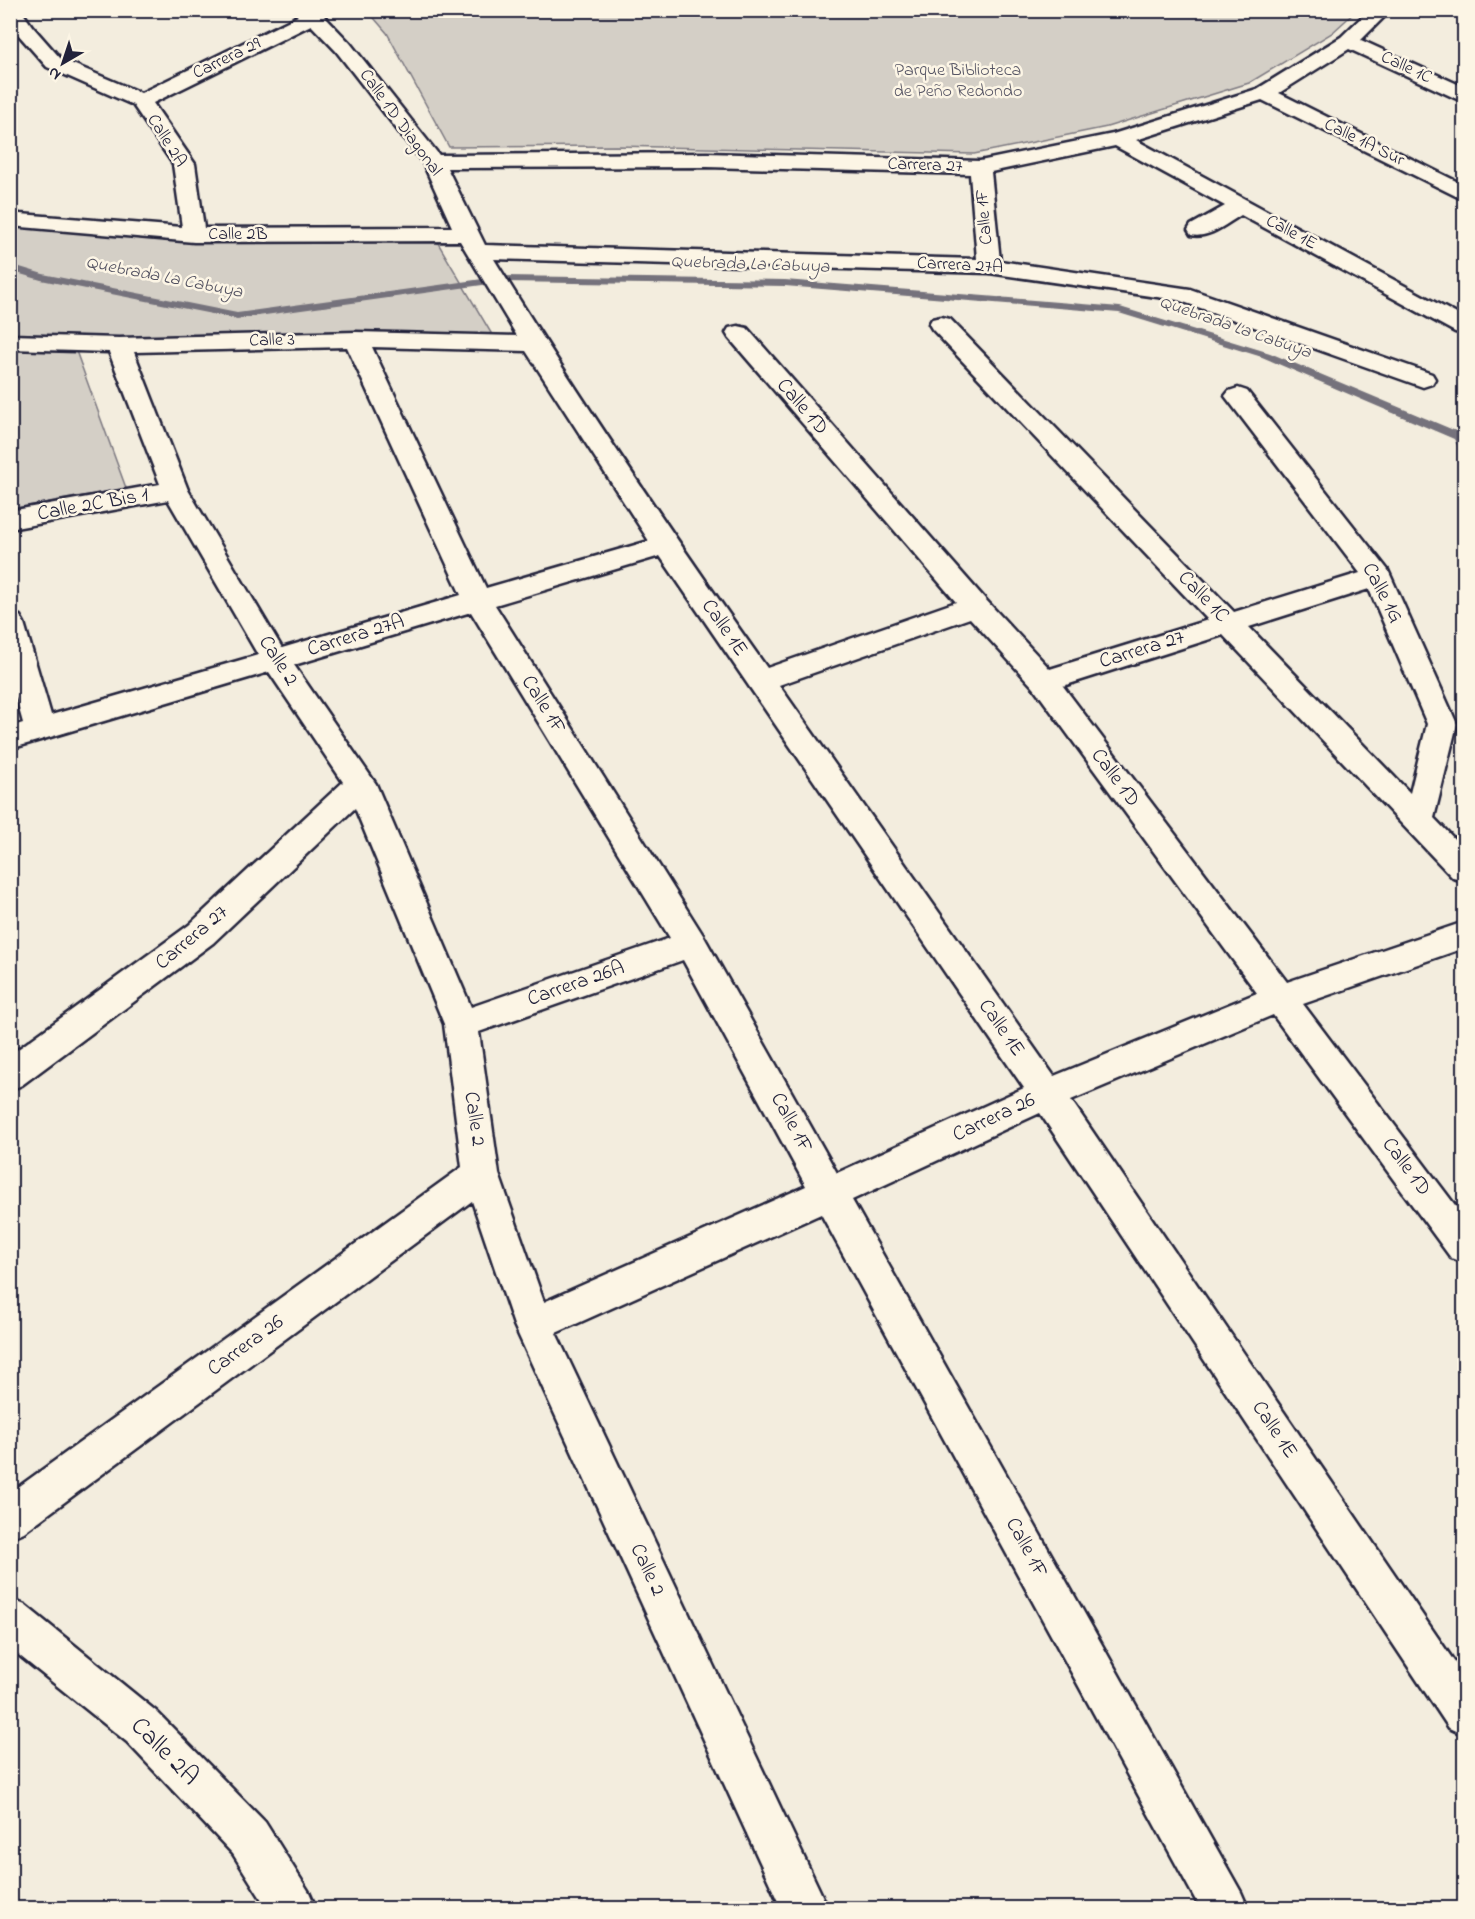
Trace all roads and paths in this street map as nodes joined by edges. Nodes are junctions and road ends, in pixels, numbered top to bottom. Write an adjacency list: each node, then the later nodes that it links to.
1 (11, 10): 7 (street, Calle 2A)
2 (1382, 10): 4 (street, Carrera 27)
3 (311, 12): 7 (street, Carrera 29); 9 (street, Calle 1D Diagonal)
4 (1348, 41): 5 (street, Carrera 27); 6 (street, Calle 1C)
5 (1264, 93): 8 (street, Carrera 27); 11 (street, Calle 1A Sur)
6 (1464, 95)
7 (141, 101): 15 (street, Calle 2A)
8 (1118, 139): 10 (street, Carrera 27); 12 (street, Calle 1E)
9 (433, 162): 10 (street, Carrera 27); 16 (street, Calle 1D Diagonal)
10 (980, 168): 17 (street, Calle 1F)
11 (1464, 193)
12 (1241, 206): 14 (street); 19 (street, Calle 1E)
13 (10, 217): 15 (street, Calle 2B)
14 (1198, 230)
15 (195, 235): 16 (street, Calle 2B)
16 (478, 252): 17 (street, Carrera 27A); 24 (street, Calle 1D Diagonal)
17 (989, 266): 25 (street, Carrera 27A)
18 (941, 324): 34 (street, Calle 1C)
19 (1464, 327)
20 (738, 333): 32 (street, Calle 1D)
21 (356, 339): 23 (street, Calle 3); 24 (street, Calle 3); 31 (street, Calle 1F)
22 (10, 342): 23 (street, Calle 3)
23 (119, 345): 27 (street, Calle 2)
24 (534, 345): 29 (street, Calle 1E)
25 (1424, 379)
26 (1238, 396): 30 (street, Calle 1G)
27 (175, 490): 28 (street, Calle 2C Bis 1); 35 (street, Calle 2)
28 (10, 520)
29 (666, 545): 31 (street, Carrera 27A); 36 (street, Calle 1E)
30 (1378, 576): 34 (street, Carrera 27); 41 (street, Calle 1G)
31 (477, 599): 35 (street, Carrera 27A); 44 (street, Calle 1F)
32 (975, 606): 36 (street); 37 (street, Calle 1D)
33 (10, 623): 38 (street)
34 (1228, 623): 37 (street, Carrera 27); 41 (street, Calle 1C)
35 (276, 661): 38 (street, Carrera 27A); 40 (street, Calle 2)
36 (760, 681): 48 (street, Calle 1E)
37 (1044, 681): 45 (street, Calle 1D)
38 (40, 729): 39 (street, Carrera 27A)
39 (10, 738)
40 (361, 784): 46 (street, Calle 2); 47 (street, Carrera 27)
41 (1418, 821): 42 (street, Calle 1C)
42 (1464, 869)
43 (1464, 935): 45 (street, Carrera 26)
44 (691, 944): 46 (street, Carrera 26A); 50 (street, Calle 1F)
45 (1279, 998): 48 (street, Carrera 26); 51 (street, Calle 1D)
46 (461, 1024): 49 (street, Calle 2)
47 (10, 1076)
48 (1047, 1094): 50 (street, Carrera 26); 55 (street, Calle 1E)
49 (481, 1174): 52 (street, Calle 2); 53 (street, Carrera 26)
50 (830, 1193): 52 (street, Carrera 26); 58 (street, Calle 1F)
51 (1464, 1246)
52 (533, 1324): 57 (street, Calle 2)
53 (10, 1518)
54 (10, 1620): 56 (street, Calle 2A)
55 (1464, 1713)
56 (293, 1908)
57 (805, 1908)
58 (1225, 1908)

